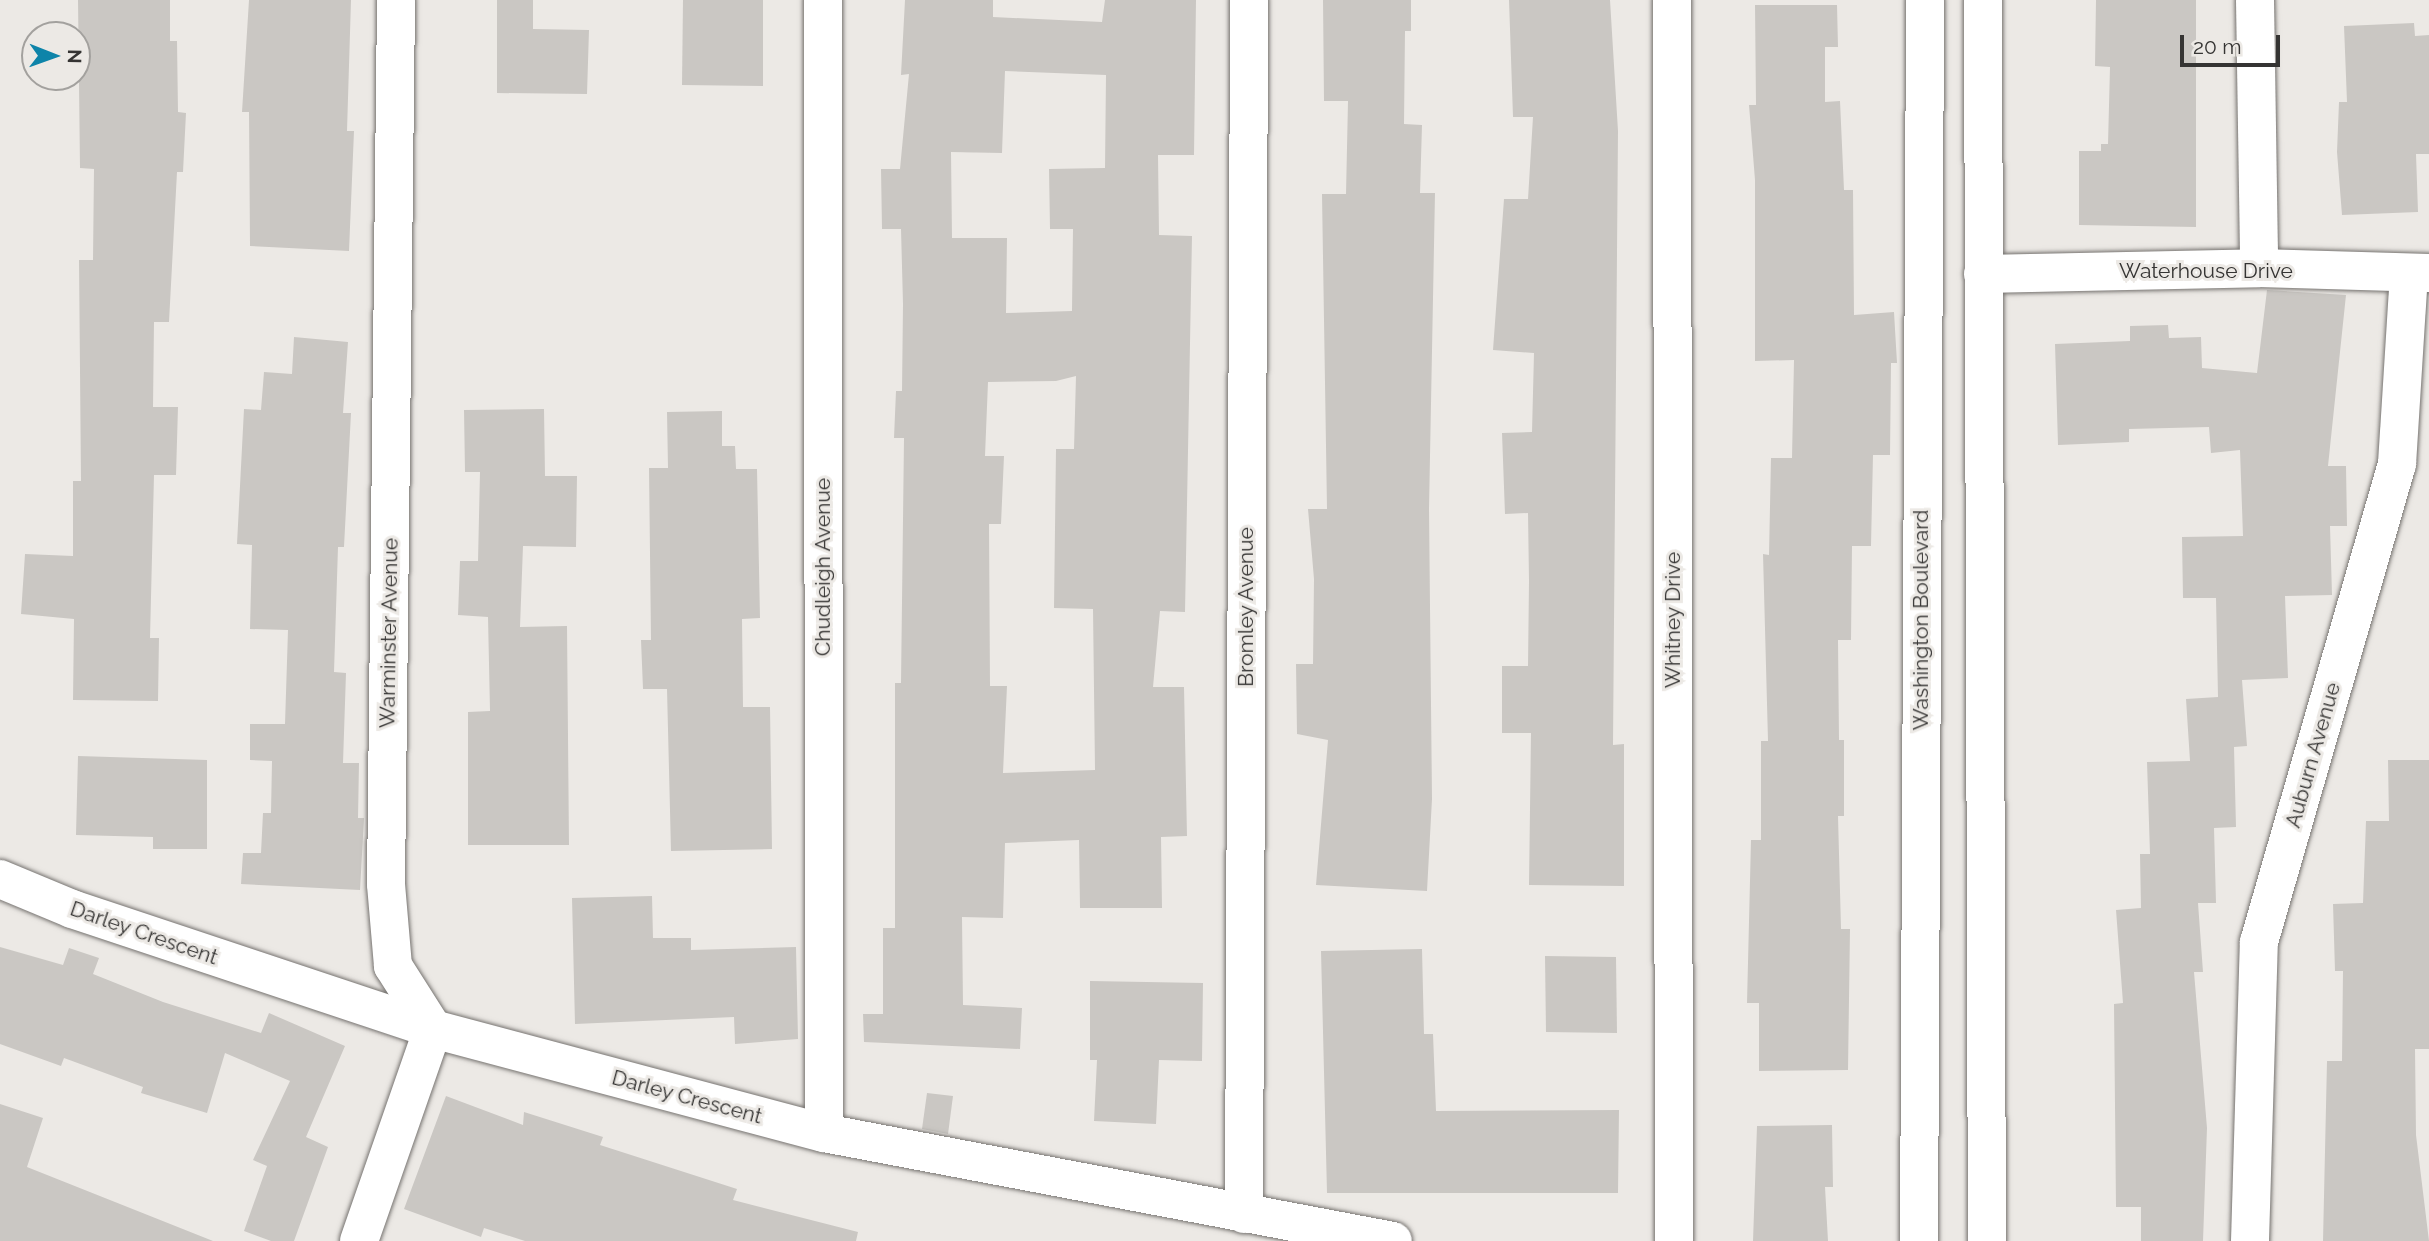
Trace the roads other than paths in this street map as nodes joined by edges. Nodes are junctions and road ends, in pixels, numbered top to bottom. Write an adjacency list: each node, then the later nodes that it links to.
1 (396, 0): 12 (main road, Warminster Avenue)
2 (823, 0): 13 (main road, Chudleigh Avenue)
3 (1249, 0): 14 (main road, Bromley Avenue)
4 (1672, 0): 17 (main road, Whitney Drive)
5 (1925, 0): 18 (main road, Washington Boulevard)
6 (1983, 0): 10 (main road)
7 (2255, 0): 8 (main road)
8 (2259, 268): 9 (main road, Waterhouse Drive); 10 (main road, Waterhouse Drive)
9 (2419, 273): 20 (main road, Auburn Avenue)
10 (1983, 274): 19 (main road)
11 (0, 879): 12 (main road, Darley Crescent)
12 (433, 1029): 13 (main road, Darley Crescent); 15 (main road)
13 (824, 1133): 14 (main road, Darley Crescent)
14 (1244, 1214): 16 (main road, Darley Crescent)
15 (359, 1241)
16 (1393, 1241)
17 (1674, 1241)
18 (1919, 1241)
19 (1987, 1241)
20 (2250, 1241)

